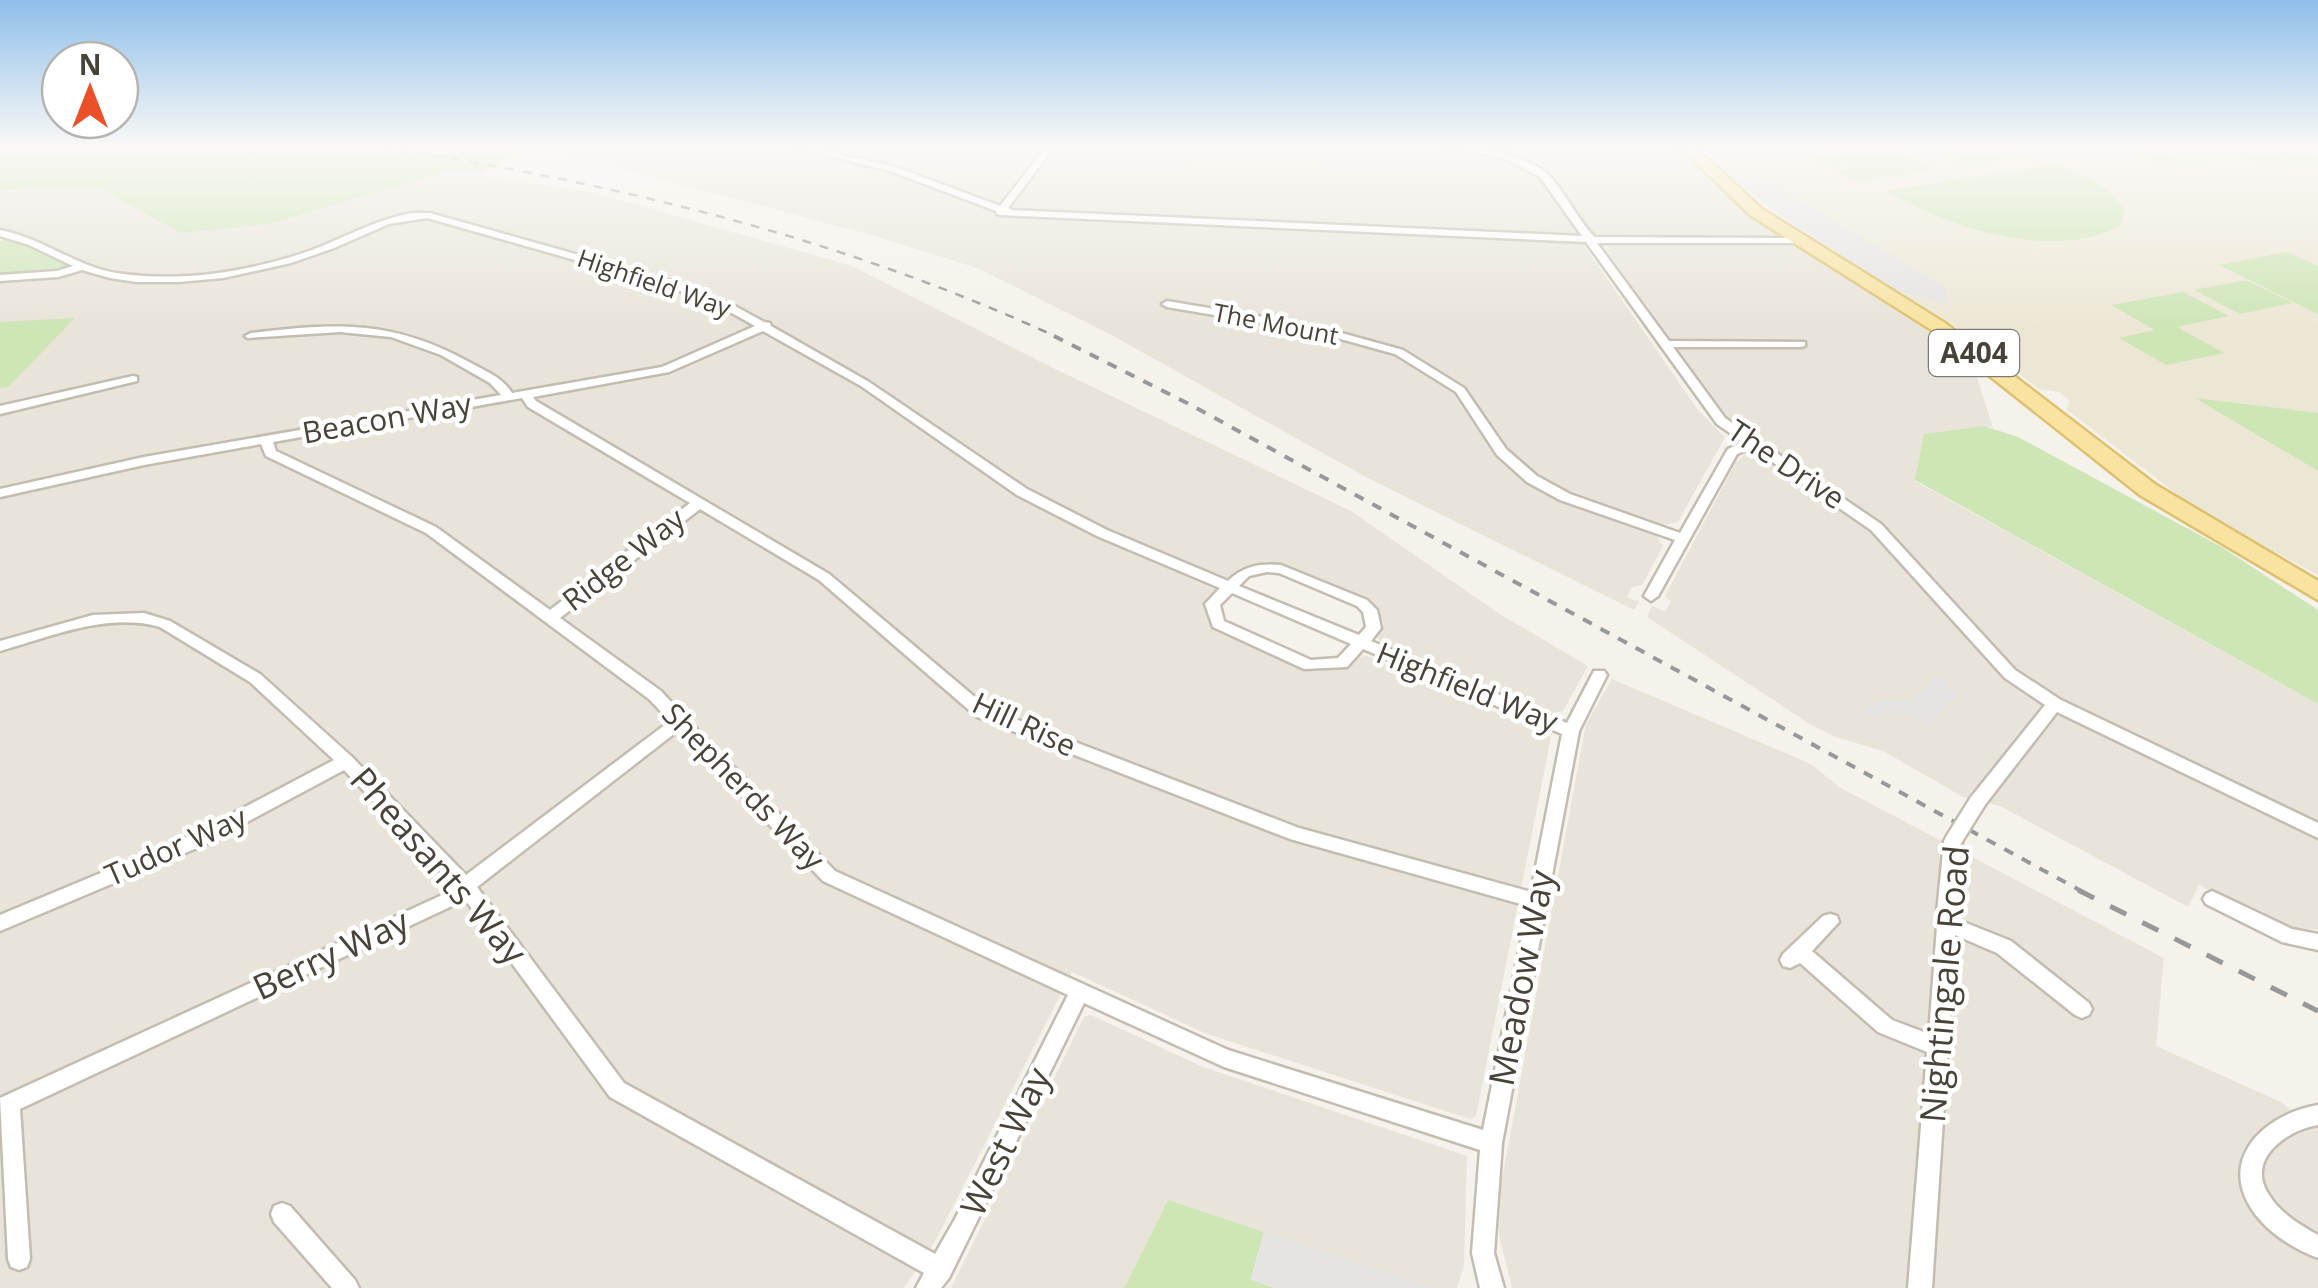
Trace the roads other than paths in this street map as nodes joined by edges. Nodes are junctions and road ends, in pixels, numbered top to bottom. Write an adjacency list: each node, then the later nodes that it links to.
1 (988, 207): 5 (street)
2 (1004, 207): 5 (street)
3 (1566, 207): 8 (street, The Drive)
4 (1751, 207): 9 (main road, A404)
5 (1000, 212): 8 (street)
6 (0, 233): 7 (street, Highfield Way)
7 (15, 235): 10 (street); 11 (street, Highfield Way)
8 (1591, 240): 9 (street); 16 (street, The Drive)
9 (1797, 240): 26 (main road, A404)
10 (0, 242)
11 (82, 267): 12 (street, Highfield Way); 14 (street, Highfield Way)
12 (0, 278)
13 (1167, 304): 25 (street, The Mount)
14 (766, 325): 19 (street, Beacon Way); 28 (street, Highfield Way)
15 (251, 336): 19 (street, Hill Rise)
16 (1665, 344): 17 (street); 22 (street, The Drive)
17 (1800, 344)
18 (134, 379): 20 (street)
19 (516, 396): 21 (street, Beacon Way); 24 (street, Hill Rise)
20 (0, 410)
21 (266, 440): 23 (street, Beacon Way); 31 (street, Shepherds Way)
22 (1750, 444): 25 (street); 35 (street, The Drive)
23 (0, 492)
24 (699, 502): 31 (street, Ridge Way); 42 (street, Hill Rise)
25 (1682, 538): 30 (street)
26 (2262, 559): 27 (main road, A404); 29 (main road, A404)
27 (2318, 584)
28 (1228, 587): 32 (street, Highfield Way); 32 (street, Highfield Way); 32 (street, Highfield Way)
29 (2318, 592)
30 (1650, 596)
31 (550, 618): 36 (street, Shepherds Way)
32 (1362, 645): 37 (street, Highfield Way)
33 (0, 646): 38 (street, Pheasants Way)
34 (1599, 675): 37 (street, Meadow Way)
35 (2055, 704): 39 (street); 45 (street, Nightingale Road, bridge)
36 (682, 720): 40 (street, Berry Way); 47 (street, Shepherds Way)
37 (1571, 731): 42 (street, Meadow Way)
38 (346, 760): 40 (street, Pheasants Way); 43 (street, Tudor Way)
39 (2318, 831)
40 (467, 888): 50 (street, Berry Way); 56 (street, Pheasants Way)
41 (2212, 899): 46 (street)
42 (1537, 902): 52 (street, Meadow Way)
43 (0, 922)
44 (1830, 922): 49 (street)
45 (1945, 922): 48 (street); 49 (street, Nightingale Road)
46 (2318, 942)
47 (1079, 993): 52 (street, Shepherds Way); 56 (street, West Way)
48 (2082, 1008)
49 (1937, 1047): 59 (street, Nightingale Road)
50 (4, 1106): 55 (street)
51 (2318, 1114): 54 (street)
52 (1491, 1143): 58 (street, Meadow Way)
53 (282, 1214): 57 (street)
54 (2318, 1247)
55 (18, 1259)
56 (934, 1279)
57 (347, 1288)
58 (1492, 1288)
59 (1920, 1288)

